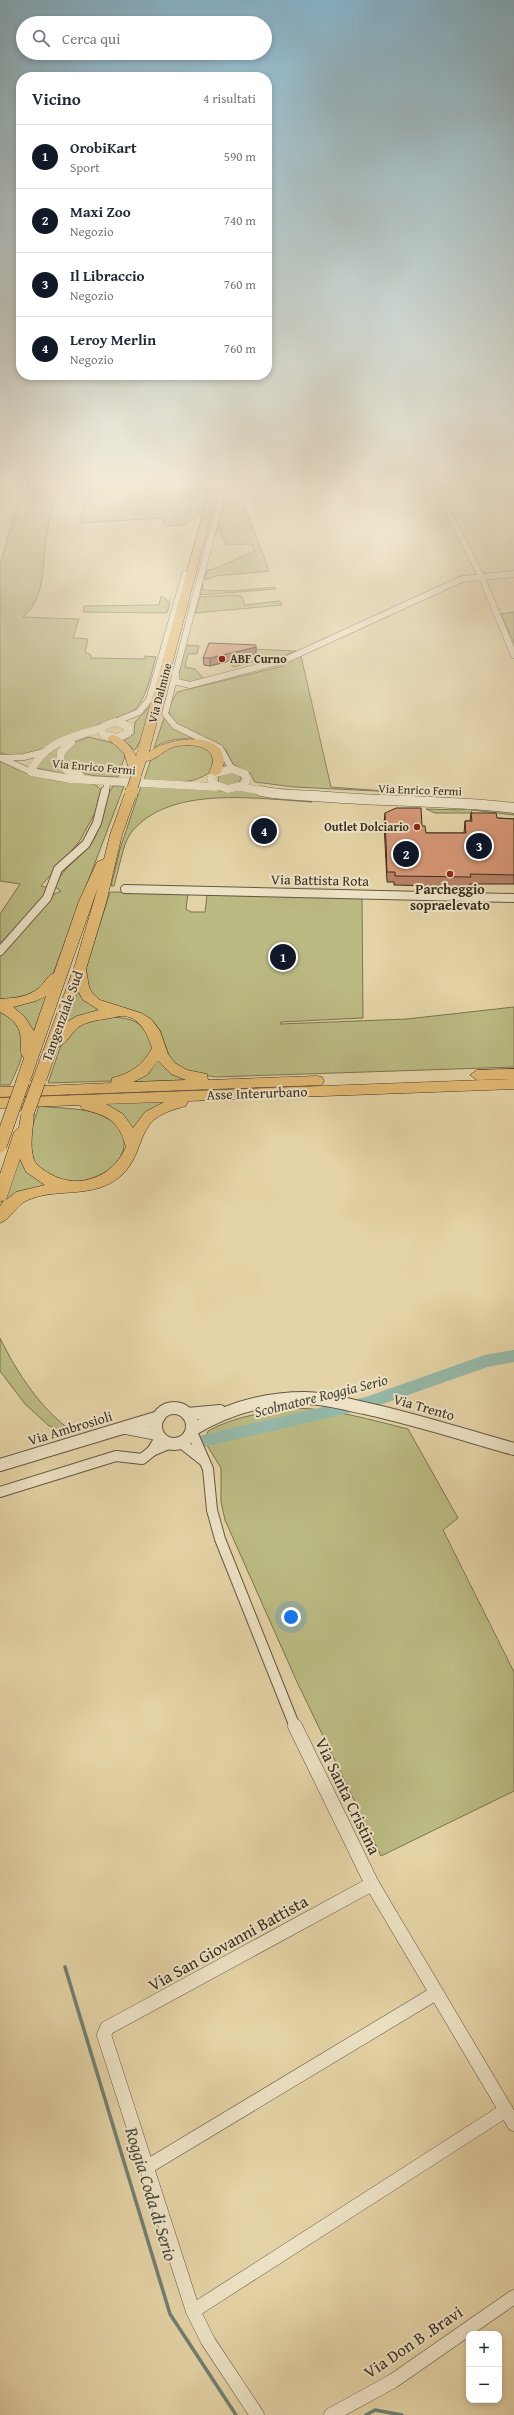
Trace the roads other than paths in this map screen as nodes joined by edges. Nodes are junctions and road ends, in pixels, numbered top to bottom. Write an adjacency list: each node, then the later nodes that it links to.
1 (179, 594): 9 (street)
2 (187, 594): 19 (highway, Via Dalmine)
3 (197, 594): 7 (street)
4 (430, 594): 7 (street)
5 (489, 594): 6 (street)
6 (514, 655)
7 (175, 672): 8 (street)
8 (165, 709): 15 (highway); 16 (street)
9 (140, 710): 10 (street); 11 (street)
10 (115, 722): 11 (street); 12 (street)
11 (129, 728): 12 (street)
12 (106, 734): 13 (street); 19 (highway); 21 (street)
13 (47, 751): 14 (street); 17 (street)
14 (0, 758): 17 (street, Via Enrico Fermi)
15 (148, 758): 18 (highway); 19 (highway)
16 (232, 769): 18 (street, Via Enrico Fermi); 20 (street, Via Enrico Fermi)
17 (31, 772): 21 (street, Via Enrico Fermi)
18 (214, 774): 22 (street, Via Enrico Fermi); 23 (street)
19 (136, 777): 29 (highway, Via Dalmine, bridge)
20 (247, 779): 24 (street); 25 (street, Via Enrico Fermi)
21 (108, 782): 22 (street, Via Enrico Fermi); 32 (street)
22 (188, 785): 23 (street, Via Enrico Fermi)
23 (216, 787): 24 (street, Via Enrico Fermi)
24 (240, 787): 25 (street, Via Enrico Fermi)
25 (288, 793): 27 (street, Via Enrico Fermi)
26 (514, 800): 27 (street, Via Enrico Fermi)
27 (479, 804): 28 (street, Via Enrico Fermi)
28 (514, 808)
29 (116, 834): 33 (highway, Tangenziale Sud); 34 (highway, Tangenziale Sud)
30 (125, 889): 31 (street, Via Battista Rota)
31 (514, 898)
32 (0, 951)
33 (68, 951): 35 (highway); 39 (highway, Tangenziale Sud)
34 (81, 965): 36 (highway); 40 (highway, Tangenziale Sud)
35 (0, 1005): 39 (highway)
36 (124, 1013): 37 (highway); 40 (highway)
37 (158, 1049): 41 (highway); 43 (highway)
38 (514, 1074): 41 (highway, Asse Interurbano)
39 (23, 1080): 49 (highway, Tangenziale Sud, bridge)
40 (39, 1081): 48 (highway, Tangenziale Sud, bridge)
41 (217, 1084): 43 (highway, Asse Interurbano)
42 (514, 1084): 45 (highway, Asse Interurbano)
43 (101, 1088): 44 (highway, Asse Interurbano)
44 (0, 1092)
45 (208, 1095): 46 (highway, Asse Interurbano); 50 (highway)
46 (43, 1101): 47 (highway, Asse Interurbano); 50 (highway)
47 (0, 1103)
48 (27, 1114): 51 (highway); 52 (highway, Tangenziale Sud)
49 (0, 1146)
50 (133, 1148): 51 (highway)
51 (67, 1187): 53 (highway)
52 (0, 1196)
53 (0, 1217)
54 (231, 1410): 55 (street, Via Trento); 58 (street, Via Trento); 60 (street, Via Trento)
55 (187, 1414): 56 (street); 58 (street)
56 (159, 1417): 57 (street, Via Ambrosioli); 59 (street)
57 (126, 1428): 59 (street, Via Ambrosioli); 62 (street, Via Ambrosioli)
58 (192, 1431): 59 (street); 61 (street, Via Santa Cristina)
59 (167, 1439): 61 (street); 63 (street)
60 (514, 1449)
61 (204, 1461): 64 (street, Via Santa Cristina)
62 (0, 1465)
63 (0, 1492)
64 (372, 1884): 65 (street, Via Santa Cristina); 68 (street, Via San Giovanni Battista)
65 (436, 1993): 66 (street, Via Santa Cristina); 68 (street)
66 (506, 2110): 67 (street, Via Santa Cristina); 70 (street)
67 (514, 2124)
68 (146, 2167): 70 (street)
69 (514, 2297): 72 (street, Via Don B .Bravi)
70 (193, 2310): 71 (street)
71 (257, 2415)
72 (331, 2415)

